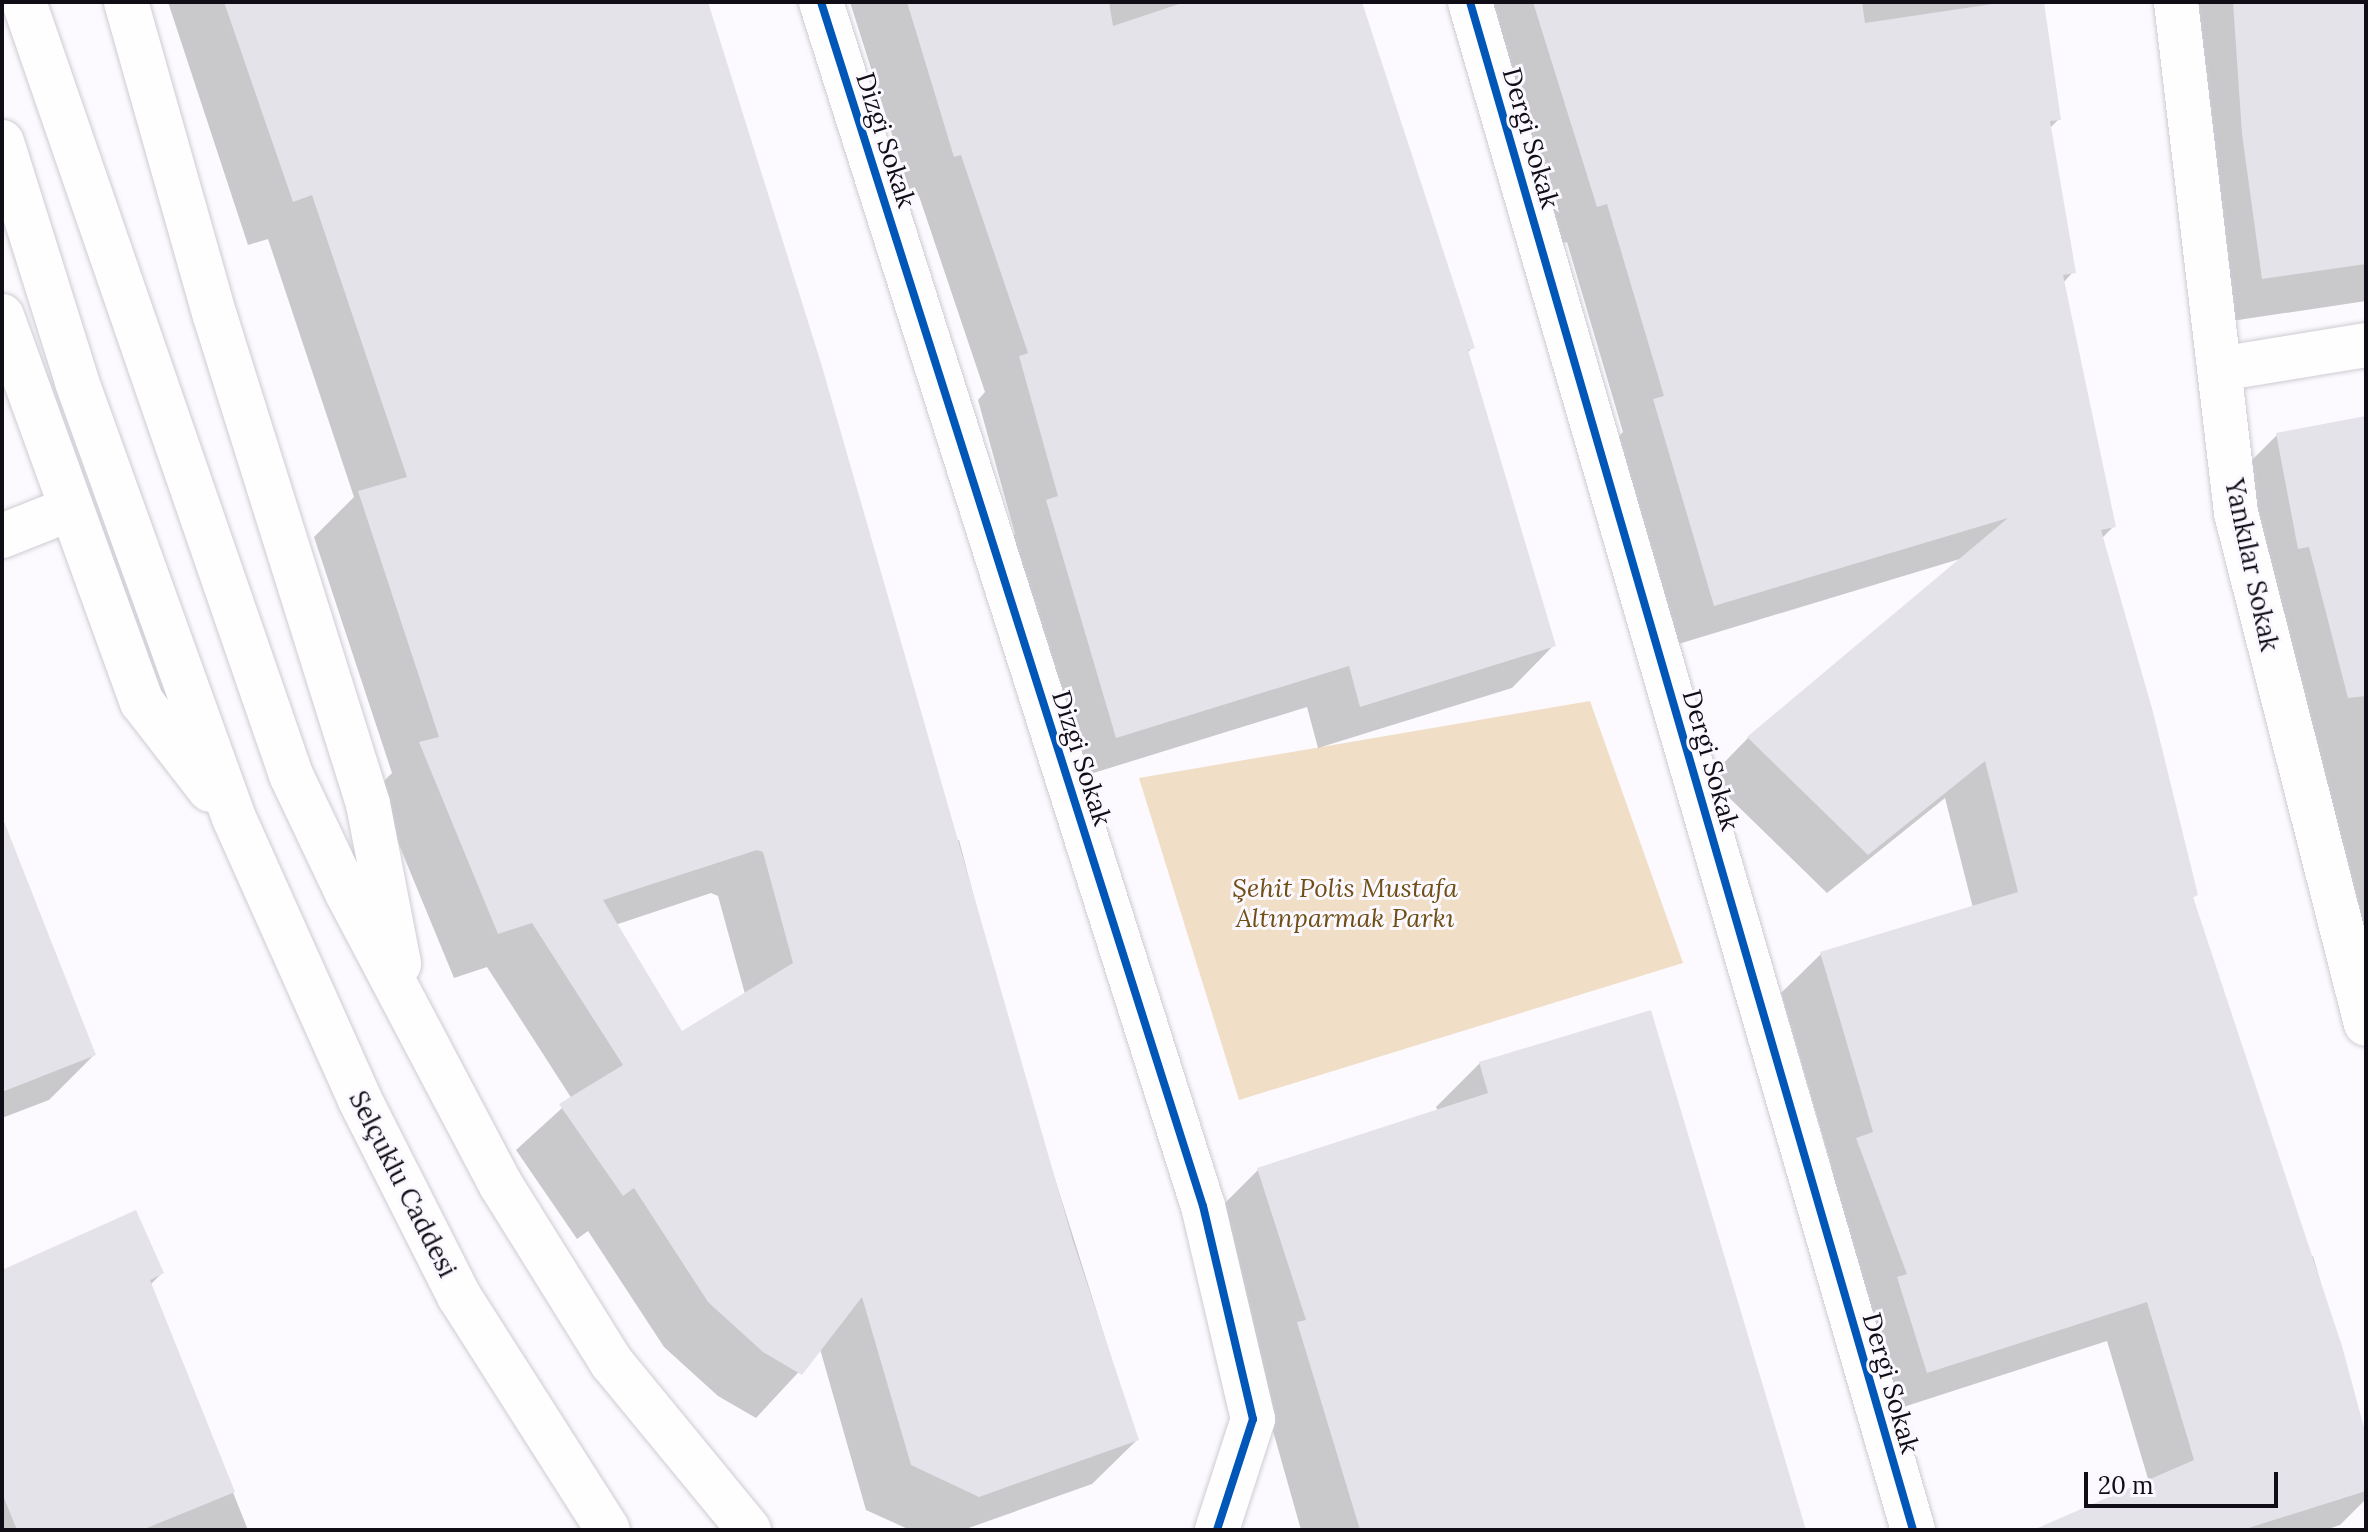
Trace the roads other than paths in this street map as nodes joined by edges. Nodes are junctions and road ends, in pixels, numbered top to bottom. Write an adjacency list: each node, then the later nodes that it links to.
1 (24, 2): 13 (main road)
2 (126, 2): 13 (main road)
3 (821, 2): 17 (main road, Dizgi Sokak)
4 (1470, 2): 18 (main road, Dergi Sokak)
5 (2176, 2): 9 (main road, Yankılar Sokak)
6 (2, 142): 12 (main road)
7 (2, 316): 10 (main road)
8 (2366, 345): 9 (main road)
9 (2220, 369): 14 (main road, Yankılar Sokak)
10 (70, 509): 11 (main road); 12 (main road)
11 (2, 536)
12 (234, 818): 15 (main road, Selçuklu Caddesi)
13 (407, 1005): 16 (main road)
14 (2366, 1024)
15 (608, 1530)
16 (749, 1530)
17 (1217, 1530)
18 (1913, 1530)

